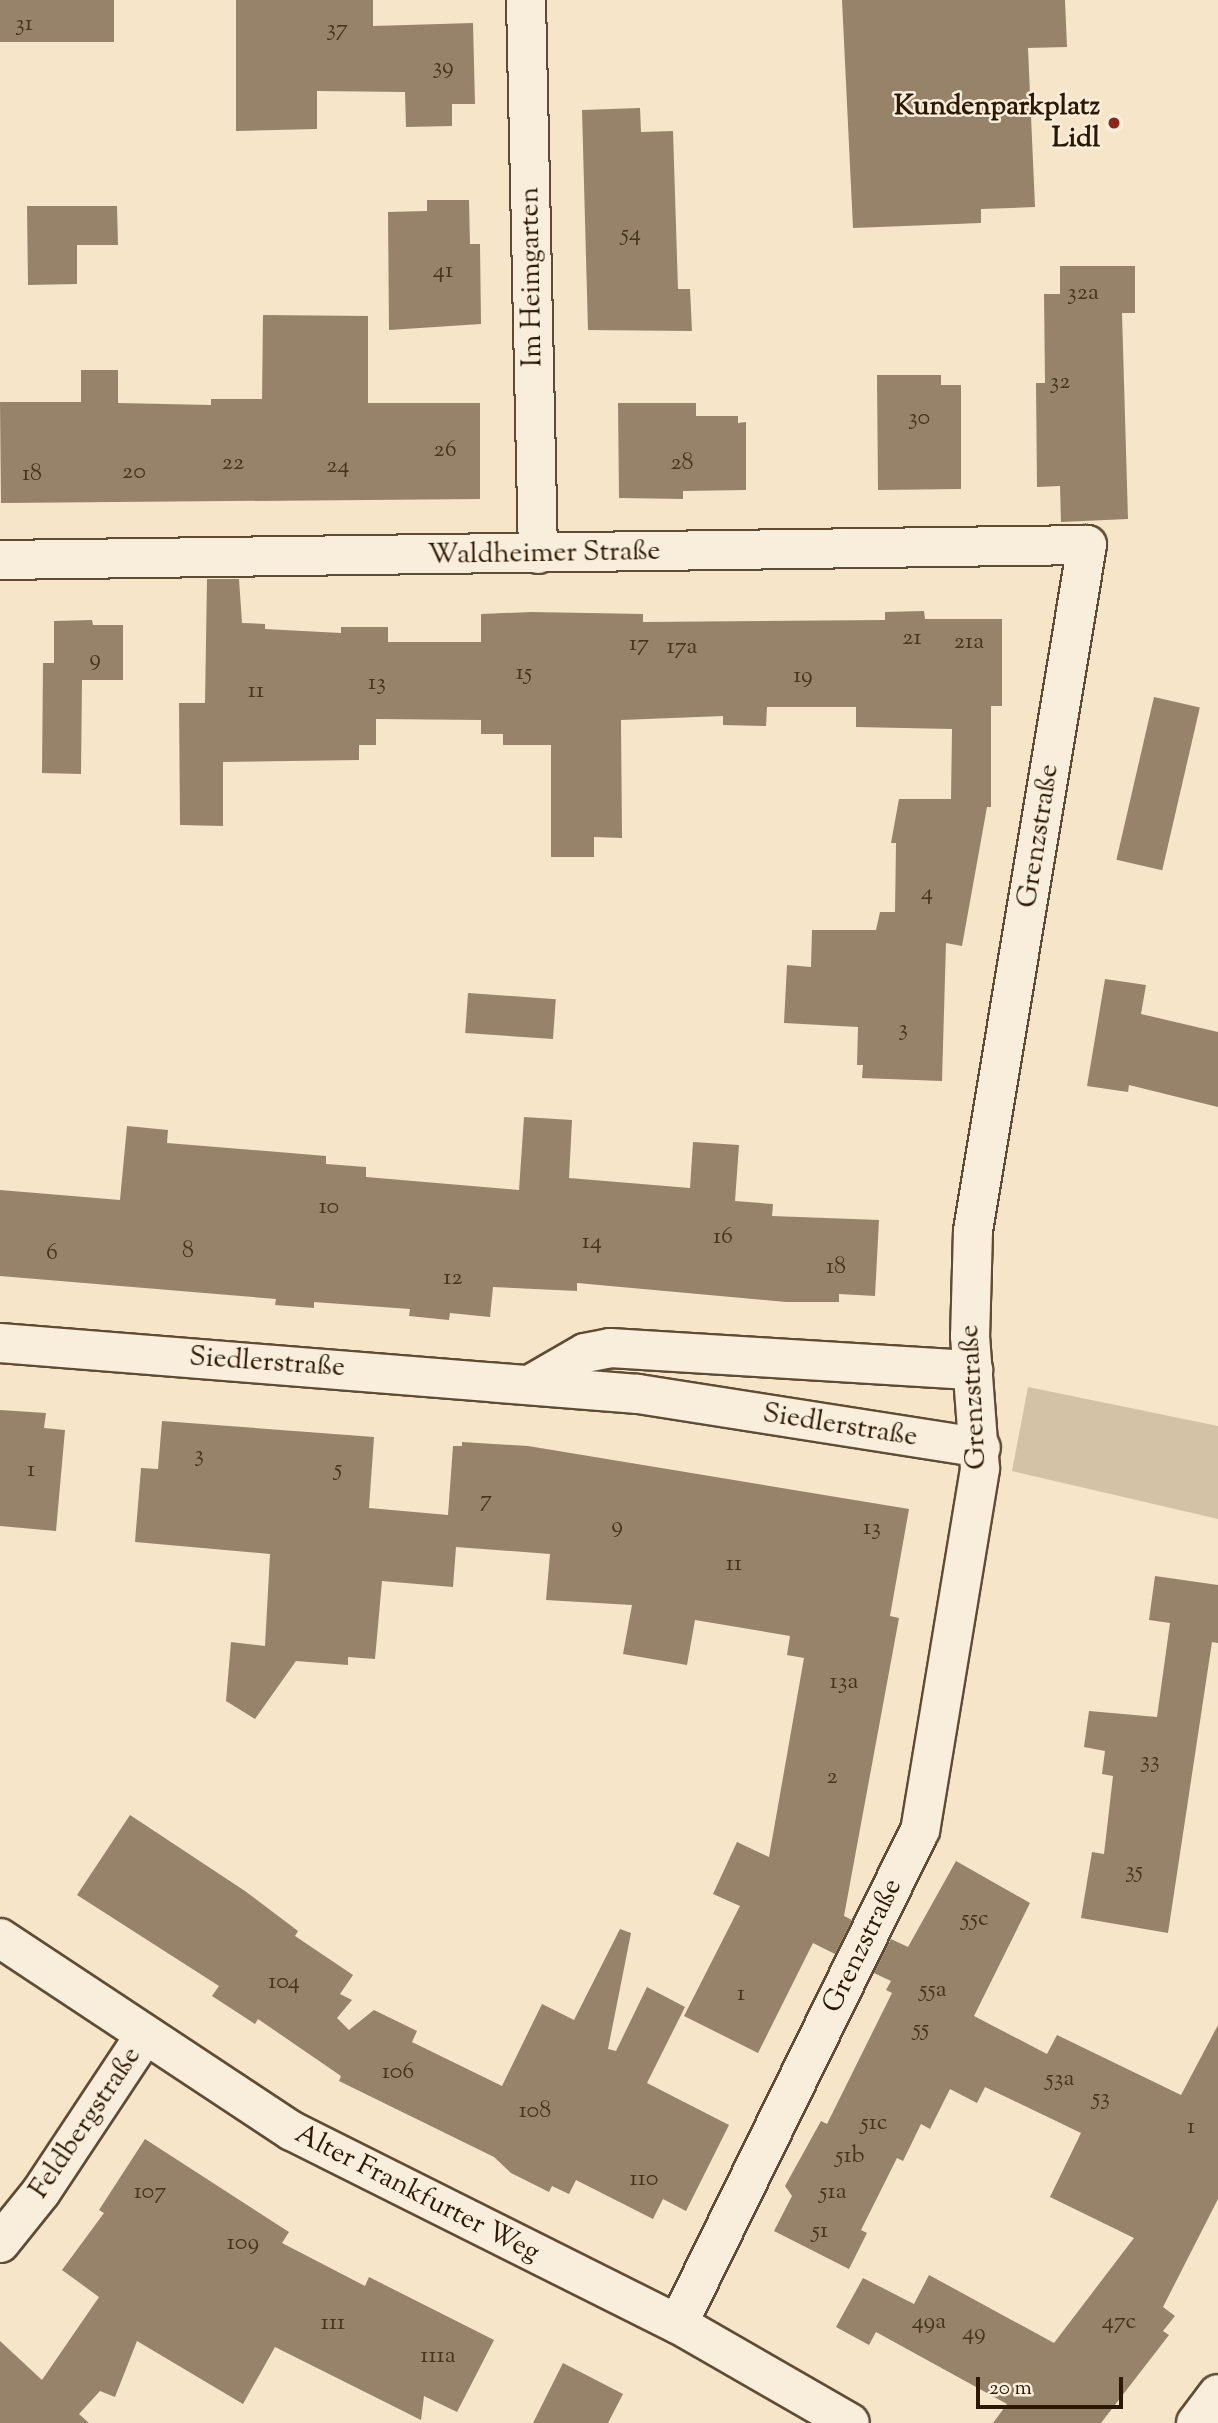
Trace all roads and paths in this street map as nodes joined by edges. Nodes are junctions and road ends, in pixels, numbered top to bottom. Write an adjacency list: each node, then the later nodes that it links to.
1 (526, 0): 3 (street, Im Heimgarten)
2 (1087, 545): 3 (street, Waldheimer Straße); 6 (street, Grenzstraße)
3 (538, 554): 4 (street, Waldheimer Straße)
4 (0, 560)
5 (0, 1343): 7 (street, Siedlerstraße)
6 (973, 1370): 7 (street, Siedlerstraße); 8 (street, Grenzstraße)
7 (533, 1383): 8 (street, Siedlerstraße)
8 (981, 1448): 12 (street, Grenzstraße)
9 (0, 1938): 10 (street, Alter Frankfurter Weg)
10 (145, 2035): 11 (street, Feldbergstraße); 12 (street, Alter Frankfurter Weg)
11 (0, 2243)
12 (678, 2324): 14 (street, Alter Frankfurter Weg)
13 (1218, 2394): 15 (street)
14 (850, 2423)
15 (1196, 2423)

